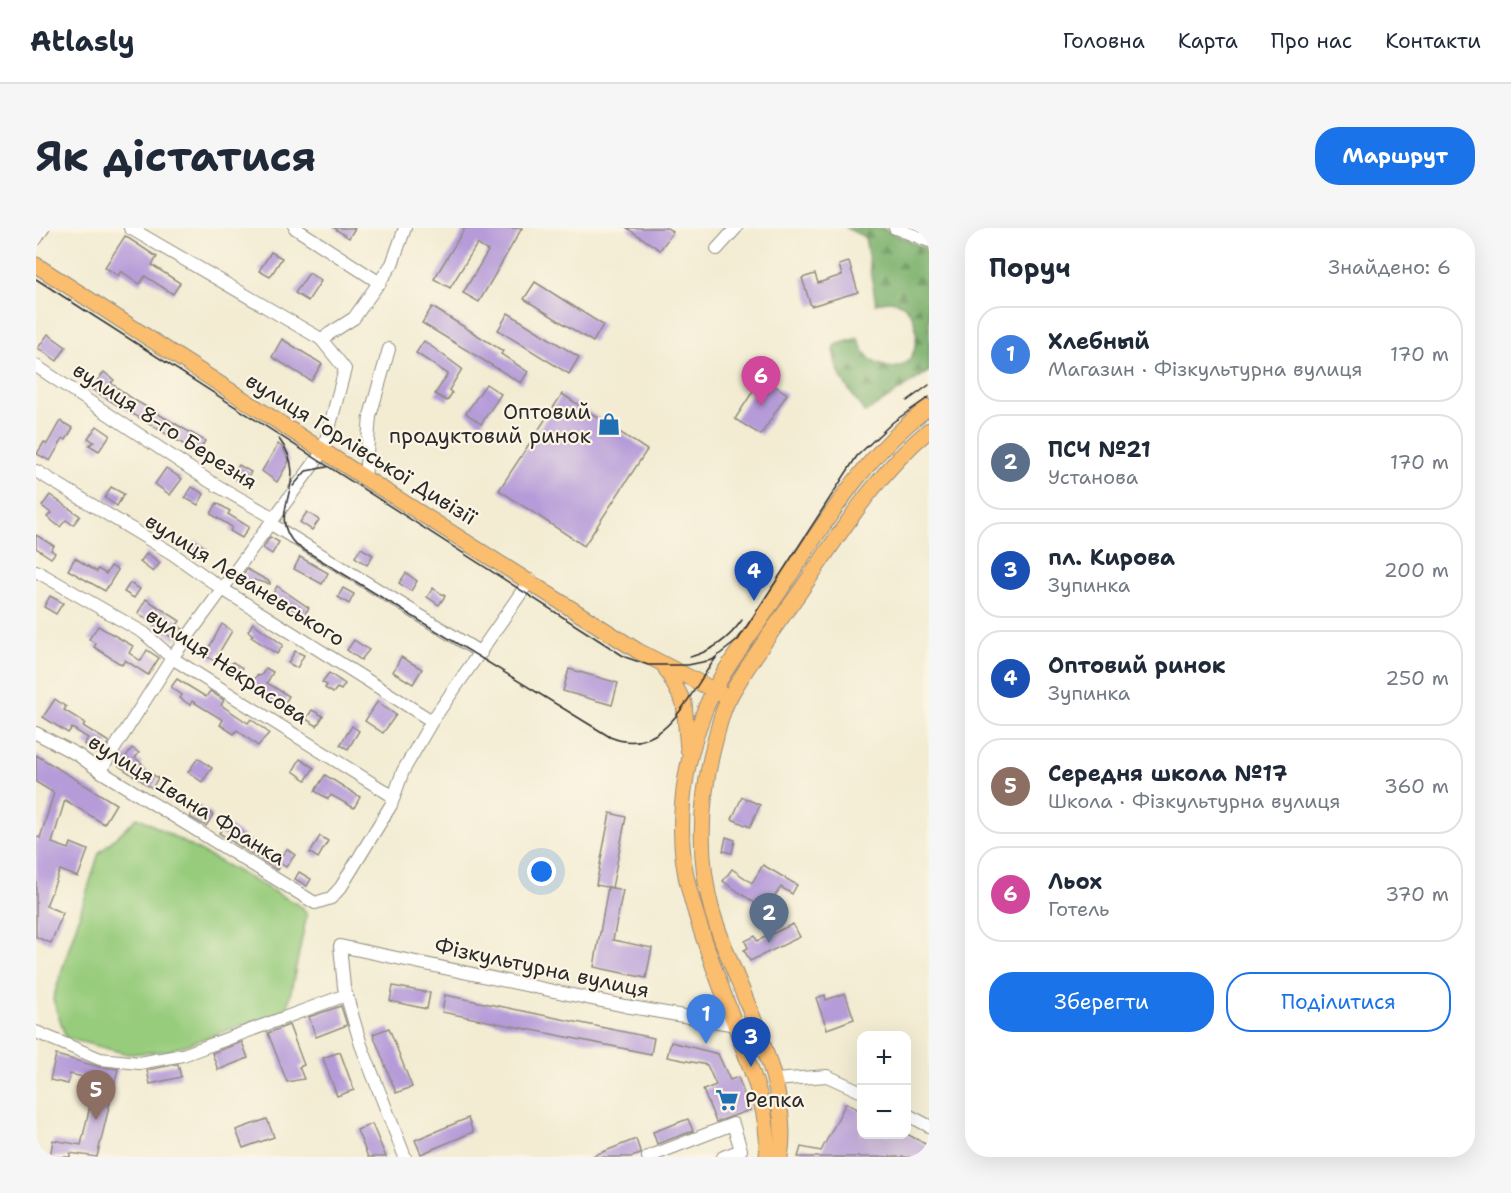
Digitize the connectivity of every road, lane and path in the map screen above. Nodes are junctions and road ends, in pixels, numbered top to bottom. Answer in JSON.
{"nodes":[{"id":1,"x":43,"y":228,"type":"edge"},
{"id":2,"x":130,"y":228,"type":"edge"},
{"id":3,"x":296,"y":228,"type":"edge"},
{"id":4,"x":405,"y":228,"type":"edge"},
{"id":5,"x":736,"y":228,"type":"edge"},
{"id":6,"x":895,"y":228,"type":"edge"},
{"id":7,"x":913,"y":231,"type":"edge"},
{"id":8,"x":36,"y":239,"type":"edge"},
{"id":9,"x":929,"y":241,"type":"edge"},
{"id":10,"x":717,"y":249,"type":"dead end"},
{"id":11,"x":36,"y":265,"type":"edge"},
{"id":12,"x":380,"y":283,"type":"junction"},
{"id":13,"x":321,"y":339,"type":"junction"},
{"id":14,"x":389,"y":349,"type":"dead end"},
{"id":15,"x":36,"y":366,"type":"edge"},
{"id":16,"x":929,"y":407,"type":"edge"},
{"id":17,"x":929,"y":430,"type":"edge"},
{"id":18,"x":323,"y":451,"type":"junction"},
{"id":19,"x":36,"y":471,"type":"edge"},
{"id":20,"x":365,"y":478,"type":"junction"},
{"id":21,"x":272,"y":521,"type":"junction"},
{"id":22,"x":36,"y":570,"type":"edge"},
{"id":23,"x":530,"y":580,"type":"junction"},
{"id":24,"x":224,"y":590,"type":"junction"},
{"id":25,"x":481,"y":653,"type":"junction"},
{"id":26,"x":172,"y":658,"type":"junction"},
{"id":27,"x":664,"y":666,"type":"junction"},
{"id":28,"x":714,"y":691,"type":"junction"},
{"id":29,"x":729,"y":698,"type":"junction"},
{"id":30,"x":432,"y":721,"type":"junction"},
{"id":31,"x":36,"y":733,"type":"edge"},
{"id":32,"x":688,"y":761,"type":"junction"},
{"id":33,"x":100,"y":771,"type":"junction"},
{"id":34,"x":394,"y":796,"type":"junction"},
{"id":35,"x":346,"y":994,"type":"junction"},
{"id":36,"x":736,"y":1025,"type":"junction"},
{"id":37,"x":36,"y":1032,"type":"edge"},
{"id":38,"x":774,"y":1080,"type":"junction"},
{"id":39,"x":857,"y":1090,"type":"edge"},
{"id":40,"x":911,"y":1117,"type":"edge"},
{"id":41,"x":929,"y":1126,"type":"edge"},
{"id":42,"x":405,"y":1157,"type":"edge"},
{"id":43,"x":648,"y":1157,"type":"edge"},
{"id":44,"x":723,"y":1157,"type":"edge"},
{"id":45,"x":767,"y":1157,"type":"edge"},
{"id":46,"x":780,"y":1157,"type":"edge"}],
"edges":[{"from":1,"to":8,"type":"street"},
{"from":2,"to":13,"type":"street"},
{"from":3,"to":12,"type":"street"},
{"from":4,"to":12,"type":"street"},
{"from":5,"to":10,"type":"street"},
{"from":6,"to":7,"type":"street"},
{"from":7,"to":9,"type":"street"},
{"from":11,"to":18,"type":"main road","name":"вулиця Горлівської Дивізії"},
{"from":12,"to":13,"type":"street"},
{"from":13,"to":18,"type":"street"},
{"from":14,"to":20,"type":"street"},
{"from":15,"to":21,"type":"street","name":"вулиця 8-го Березня"},
{"from":16,"to":28,"type":"main road"},
{"from":17,"to":29,"type":"main road"},
{"from":18,"to":20,"type":"main road","name":"вулиця Горлівської Дивізії"},
{"from":18,"to":21,"type":"street"},
{"from":19,"to":24,"type":"street","name":"вулиця Леваневського"},
{"from":20,"to":23,"type":"main road","name":"вулиця Горлівської Дивізії"},
{"from":21,"to":24,"type":"street"},
{"from":21,"to":25,"type":"street","name":"вулиця 8-го Березня"},
{"from":22,"to":26,"type":"street","name":"вулиця Некрасова"},
{"from":23,"to":25,"type":"street"},
{"from":23,"to":27,"type":"main road","name":"вулиця Горлівської Дивізії"},
{"from":24,"to":26,"type":"street"},
{"from":24,"to":30,"type":"street","name":"вулиця Леваневського"},
{"from":25,"to":30,"type":"street"},
{"from":26,"to":33,"type":"street"},
{"from":26,"to":34,"type":"street","name":"вулиця Некрасова"},
{"from":27,"to":28,"type":"main road","name":"вулиця Горлівської Дивізії"},
{"from":27,"to":32,"type":"main road"},
{"from":28,"to":29,"type":"main road","name":"вулиця Горлівської Дивізії"},
{"from":28,"to":32,"type":"main road"},
{"from":29,"to":38,"type":"main road"},
{"from":30,"to":34,"type":"street"},
{"from":31,"to":33,"type":"street","name":"вулиця Івана Франка"},
{"from":32,"to":36,"type":"main road"},
{"from":33,"to":34,"type":"street","name":"вулиця Івана Франка"},
{"from":35,"to":36,"type":"street","name":"Фізкультурна вулиця"},
{"from":35,"to":37,"type":"street"},
{"from":35,"to":42,"type":"street"},
{"from":36,"to":45,"type":"main road"},
{"from":38,"to":39,"type":"street"},
{"from":38,"to":46,"type":"main road"},
{"from":40,"to":41,"type":"street"},
{"from":43,"to":44,"type":"street"}]}
